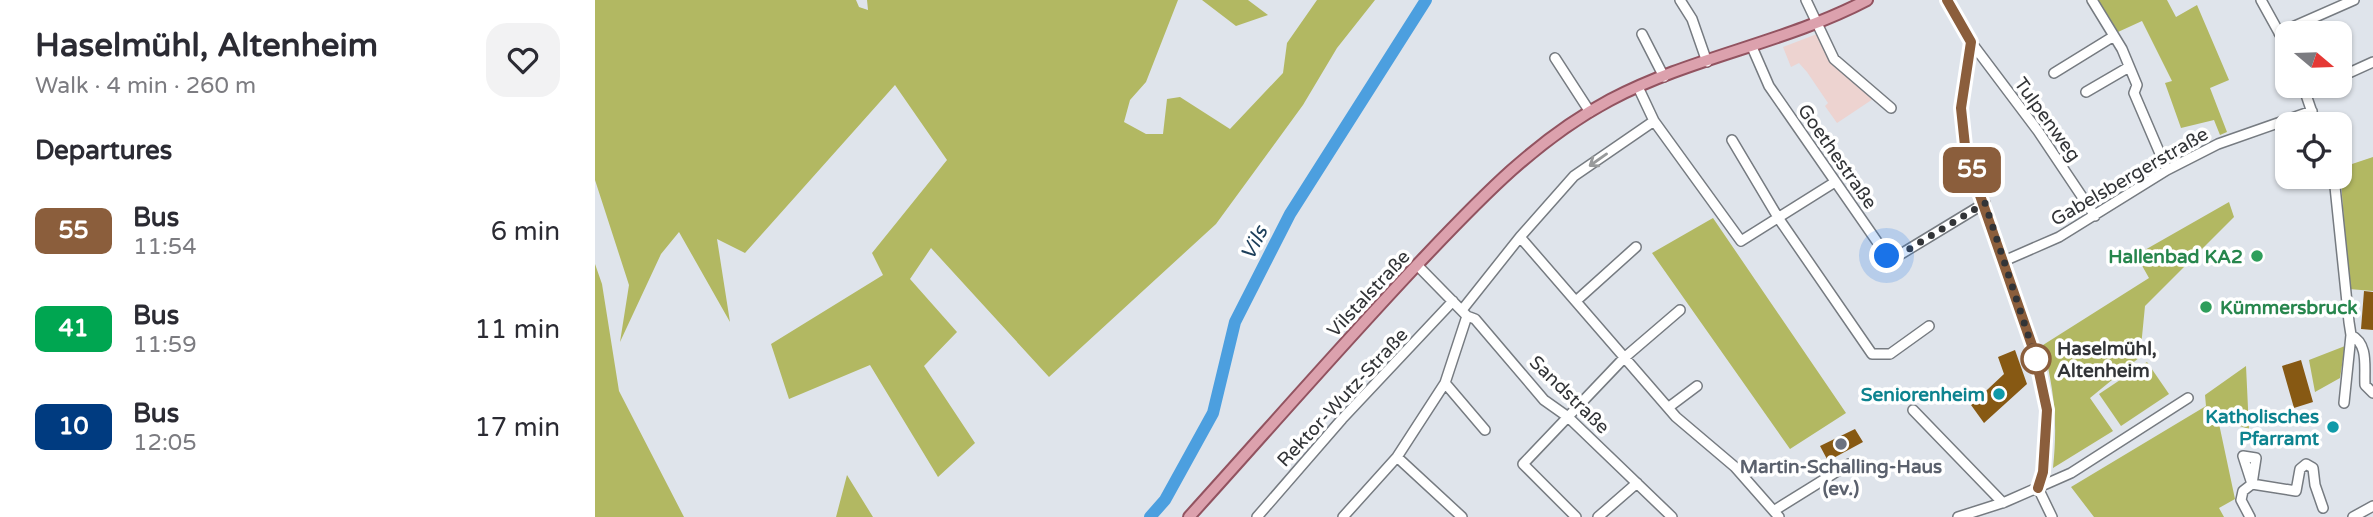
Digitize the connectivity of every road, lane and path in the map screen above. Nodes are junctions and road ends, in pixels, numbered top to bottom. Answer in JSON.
{"nodes":[{"id":1,"x":1680,"y":0,"type":"edge"},
{"id":2,"x":1806,"y":0,"type":"edge"},
{"id":3,"x":1867,"y":0,"type":"edge"},
{"id":4,"x":1947,"y":0,"type":"edge"},
{"id":5,"x":2092,"y":0,"type":"edge"},
{"id":6,"x":2261,"y":0,"type":"edge"},
{"id":7,"x":2354,"y":0,"type":"edge"},
{"id":8,"x":2342,"y":3,"type":"edge"},
{"id":9,"x":2304,"y":21,"type":"edge"},
{"id":10,"x":1819,"y":23,"type":"junction"},
{"id":11,"x":2275,"y":26,"type":"edge"},
{"id":12,"x":1642,"y":34,"type":"dead end"},
{"id":13,"x":2114,"y":36,"type":"junction"},
{"id":14,"x":1971,"y":42,"type":"junction"},
{"id":15,"x":1752,"y":47,"type":"junction"},
{"id":16,"x":1555,"y":58,"type":"dead end"},
{"id":17,"x":1707,"y":62,"type":"junction"},
{"id":18,"x":2373,"y":62,"type":"edge"},
{"id":19,"x":2129,"y":67,"type":"junction"},
{"id":20,"x":2352,"y":72,"type":"edge"},
{"id":21,"x":2054,"y":73,"type":"dead end"},
{"id":22,"x":1664,"y":76,"type":"junction"},
{"id":23,"x":1638,"y":87,"type":"junction"},
{"id":24,"x":2086,"y":92,"type":"dead end"},
{"id":25,"x":2307,"y":98,"type":"edge"},
{"id":26,"x":1891,"y":108,"type":"dead end"},
{"id":27,"x":2312,"y":111,"type":"joint"},
{"id":28,"x":1590,"y":112,"type":"junction"},
{"id":29,"x":1654,"y":121,"type":"junction"},
{"id":30,"x":1732,"y":140,"type":"dead end"},
{"id":31,"x":2167,"y":170,"type":"junction"},
{"id":32,"x":1835,"y":182,"type":"junction"},
{"id":33,"x":2335,"y":189,"type":"edge"},
{"id":34,"x":1985,"y":203,"type":"junction"},
{"id":35,"x":2095,"y":216,"type":"junction"},
{"id":36,"x":1779,"y":219,"type":"junction"},
{"id":37,"x":1520,"y":237,"type":"junction"},
{"id":38,"x":1636,"y":247,"type":"dead end"},
{"id":39,"x":2004,"y":261,"type":"junction"},
{"id":40,"x":1417,"y":265,"type":"junction"},
{"id":41,"x":1453,"y":301,"type":"junction"},
{"id":42,"x":1576,"y":301,"type":"junction"},
{"id":43,"x":1680,"y":310,"type":"dead end"},
{"id":44,"x":1464,"y":313,"type":"junction"},
{"id":45,"x":1929,"y":326,"type":"dead end"},
{"id":46,"x":2351,"y":335,"type":"junction"},
{"id":47,"x":1625,"y":358,"type":"junction"},
{"id":48,"x":1445,"y":383,"type":"junction"},
{"id":49,"x":1696,"y":386,"type":"dead end"},
{"id":50,"x":2373,"y":393,"type":"edge"},
{"id":51,"x":2188,"y":398,"type":"dead end"},
{"id":52,"x":2344,"y":403,"type":"dead end"},
{"id":53,"x":1669,"y":407,"type":"junction"},
{"id":54,"x":1913,"y":410,"type":"dead end"},
{"id":55,"x":1568,"y":418,"type":"junction"},
{"id":56,"x":1485,"y":430,"type":"dead end"},
{"id":57,"x":1397,"y":457,"type":"junction"},
{"id":58,"x":1849,"y":464,"type":"dead end"},
{"id":59,"x":1637,"y":483,"type":"junction"},
{"id":60,"x":2315,"y":485,"type":"junction"},
{"id":61,"x":2038,"y":488,"type":"junction"},
{"id":62,"x":2297,"y":491,"type":"junction"},
{"id":63,"x":2003,"y":503,"type":"junction"},
{"id":64,"x":2373,"y":506,"type":"edge"},
{"id":65,"x":2323,"y":508,"type":"dead end"},
{"id":66,"x":1777,"y":513,"type":"edge"},
{"id":67,"x":1194,"y":515,"type":"edge"},
{"id":68,"x":1257,"y":517,"type":"edge"},
{"id":69,"x":1343,"y":517,"type":"edge"},
{"id":70,"x":1462,"y":517,"type":"edge"},
{"id":71,"x":1576,"y":517,"type":"edge"},
{"id":72,"x":1598,"y":517,"type":"edge"},
{"id":73,"x":1672,"y":517,"type":"edge"},
{"id":74,"x":1958,"y":517,"type":"edge"},
{"id":75,"x":2052,"y":517,"type":"edge"},
{"id":76,"x":2250,"y":517,"type":"edge"},
{"id":77,"x":2353,"y":517,"type":"edge"}],
"edges":[{"from":1,"to":17,"type":"street"},
{"from":2,"to":10,"type":"street"},
{"from":3,"to":10,"type":"main road","name":"Vilstalstraße"},
{"from":4,"to":14,"type":"street","name":"Tulpenweg"},
{"from":5,"to":13,"type":"street"},
{"from":6,"to":11,"type":"street"},
{"from":7,"to":8,"type":"street"},
{"from":8,"to":9,"type":"street"},
{"from":10,"to":15,"type":"main road","name":"Vilstalstraße"},
{"from":10,"to":26,"type":"street"},
{"from":12,"to":22,"type":"street"},
{"from":13,"to":19,"type":"street"},
{"from":13,"to":21,"type":"street"},
{"from":14,"to":34,"type":"street"},
{"from":14,"to":35,"type":"street","name":"Tulpenweg"},
{"from":15,"to":17,"type":"main road","name":"Vilstalstraße"},
{"from":15,"to":32,"type":"street","name":"Goethestraße"},
{"from":16,"to":28,"type":"street"},
{"from":17,"to":22,"type":"main road","name":"Vilstalstraße"},
{"from":18,"to":20,"type":"street"},
{"from":19,"to":24,"type":"street"},
{"from":19,"to":31,"type":"street"},
{"from":22,"to":23,"type":"main road","name":"Vilstalstraße"},
{"from":23,"to":28,"type":"main road","name":"Vilstalstraße"},
{"from":23,"to":29,"type":"street"},
{"from":25,"to":27,"type":"street"},
{"from":27,"to":31,"type":"street","name":"Gabelsbergerstraße"},
{"from":28,"to":40,"type":"main road","name":"Vilstalstraße"},
{"from":29,"to":36,"type":"street"},
{"from":29,"to":37,"type":"street","one_way":true},
{"from":30,"to":36,"type":"street"},
{"from":31,"to":35,"type":"street","name":"Gabelsbergerstraße"},
{"from":32,"to":34,"type":"street","name":"Goethestraße"},
{"from":32,"to":36,"type":"street"},
{"from":33,"to":46,"type":"street"},
{"from":34,"to":39,"type":"street"},
{"from":35,"to":39,"type":"street","name":"Gabelsbergerstraße"},
{"from":36,"to":45,"type":"street"},
{"from":37,"to":42,"type":"street"},
{"from":37,"to":44,"type":"street"},
{"from":38,"to":42,"type":"street"},
{"from":39,"to":61,"type":"street"},
{"from":40,"to":41,"type":"street","name":"Sandstraße"},
{"from":40,"to":67,"type":"main road","name":"Vilstalstraße"},
{"from":41,"to":44,"type":"street","name":"Sandstraße"},
{"from":41,"to":68,"type":"street","name":"Rektor-Wutz-Straße"},
{"from":42,"to":47,"type":"street"},
{"from":43,"to":47,"type":"street"},
{"from":44,"to":48,"type":"street"},
{"from":44,"to":55,"type":"street","name":"Sandstraße"},
{"from":46,"to":50,"type":"street"},
{"from":46,"to":52,"type":"street"},
{"from":47,"to":53,"type":"street"},
{"from":47,"to":55,"type":"street"},
{"from":48,"to":56,"type":"street"},
{"from":48,"to":57,"type":"street"},
{"from":49,"to":53,"type":"street"},
{"from":51,"to":61,"type":"street"},
{"from":53,"to":66,"type":"street"},
{"from":54,"to":63,"type":"street"},
{"from":55,"to":59,"type":"street","name":"Sandstraße"},
{"from":55,"to":71,"type":"street"},
{"from":57,"to":69,"type":"street"},
{"from":57,"to":70,"type":"street"},
{"from":58,"to":66,"type":"street"},
{"from":59,"to":72,"type":"street"},
{"from":59,"to":73,"type":"street","name":"Sandstraße"},
{"from":60,"to":62,"type":"street"},
{"from":60,"to":62,"type":"street"},
{"from":60,"to":65,"type":"street"},
{"from":61,"to":63,"type":"street"},
{"from":61,"to":75,"type":"street"},
{"from":62,"to":76,"type":"street"},
{"from":63,"to":74,"type":"street"},
{"from":64,"to":77,"type":"street"}]}
